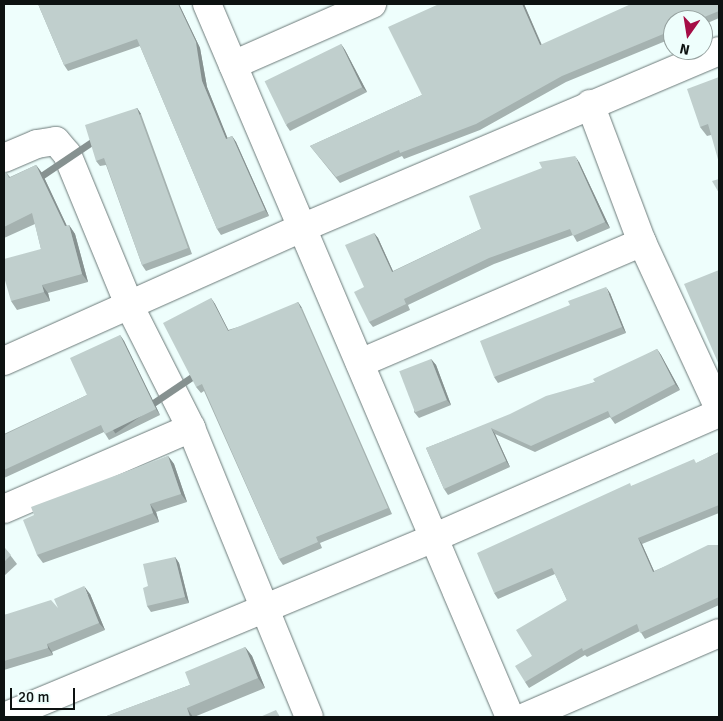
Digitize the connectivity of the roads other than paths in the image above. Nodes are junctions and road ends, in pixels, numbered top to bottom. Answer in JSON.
{"nodes":[{"id":1,"x":207,"y":4,"type":"edge"},
{"id":2,"x":372,"y":4,"type":"edge"},
{"id":3,"x":719,"y":50,"type":"edge"},
{"id":4,"x":233,"y":65,"type":"junction"},
{"id":5,"x":590,"y":104,"type":"junction"},
{"id":6,"x":4,"y":158,"type":"edge"},
{"id":7,"x":302,"y":228,"type":"junction"},
{"id":8,"x":642,"y":242,"type":"junction"},
{"id":9,"x":130,"y":307,"type":"junction"},
{"id":10,"x":4,"y":361,"type":"edge"},
{"id":11,"x":360,"y":363,"type":"junction"},
{"id":12,"x":719,"y":409,"type":"edge"},
{"id":13,"x":719,"y":413,"type":"edge"},
{"id":14,"x":191,"y":428,"type":"junction"},
{"id":15,"x":4,"y":509,"type":"edge"},
{"id":16,"x":433,"y":538,"type":"junction"},
{"id":17,"x":265,"y":608,"type":"junction"},
{"id":18,"x":719,"y":633,"type":"edge"},
{"id":19,"x":4,"y":717,"type":"edge"},
{"id":20,"x":309,"y":717,"type":"edge"},
{"id":21,"x":510,"y":717,"type":"edge"},
{"id":22,"x":525,"y":717,"type":"edge"}],
"edges":[{"from":1,"to":4,"type":"street"},
{"from":2,"to":4,"type":"street"},
{"from":3,"to":5,"type":"street"},
{"from":4,"to":7,"type":"street"},
{"from":5,"to":7,"type":"street"},
{"from":5,"to":8,"type":"street"},
{"from":6,"to":9,"type":"street"},
{"from":7,"to":9,"type":"street"},
{"from":7,"to":11,"type":"street"},
{"from":8,"to":11,"type":"street"},
{"from":8,"to":12,"type":"street"},
{"from":9,"to":10,"type":"street"},
{"from":9,"to":14,"type":"street"},
{"from":11,"to":16,"type":"street"},
{"from":13,"to":16,"type":"street"},
{"from":14,"to":15,"type":"street"},
{"from":14,"to":17,"type":"street"},
{"from":16,"to":17,"type":"street"},
{"from":16,"to":21,"type":"street"},
{"from":17,"to":19,"type":"street"},
{"from":17,"to":20,"type":"street"},
{"from":18,"to":22,"type":"street"}]}
